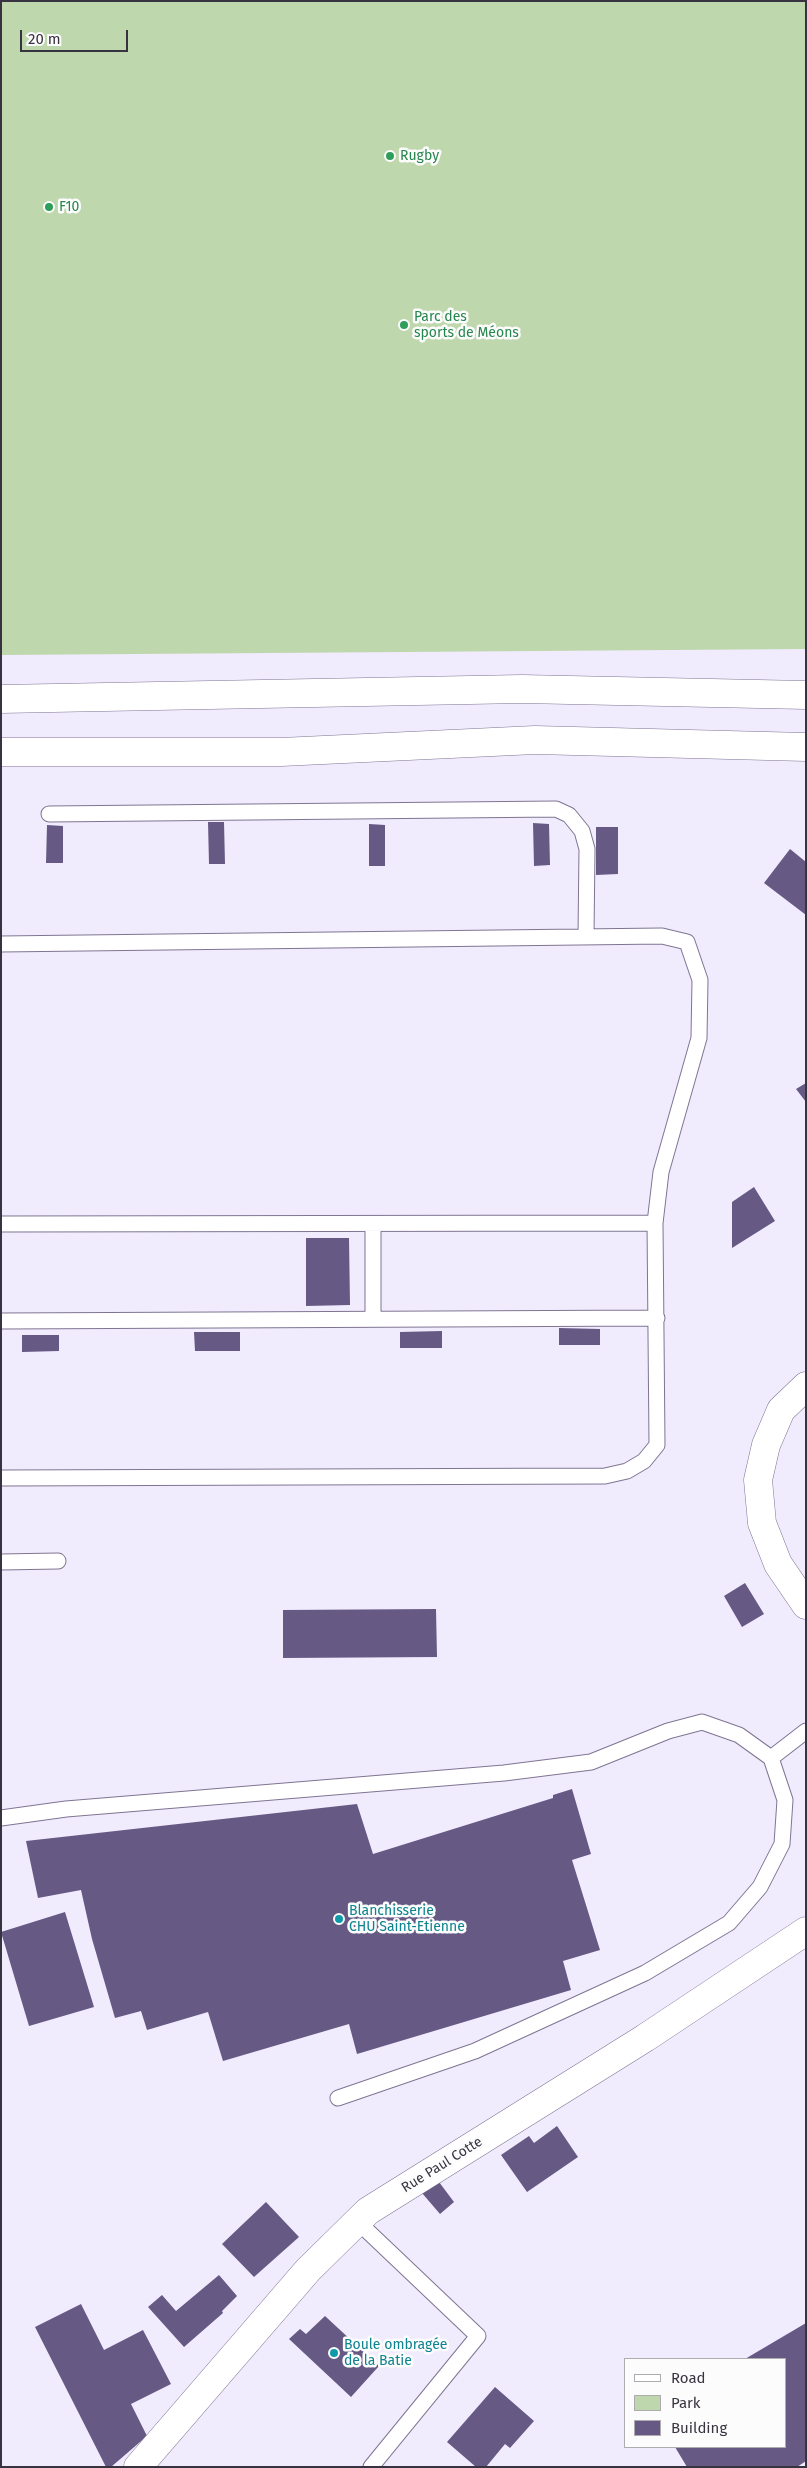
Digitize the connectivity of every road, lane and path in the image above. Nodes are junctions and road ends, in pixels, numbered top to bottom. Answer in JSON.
{"nodes":[{"id":1,"x":806,"y":695,"type":"edge"},
{"id":2,"x":1,"y":699,"type":"edge"},
{"id":3,"x":806,"y":747,"type":"edge"},
{"id":4,"x":1,"y":752,"type":"edge"},
{"id":5,"x":49,"y":814,"type":"dead end"},
{"id":6,"x":586,"y":936,"type":"junction"},
{"id":7,"x":1,"y":944,"type":"edge"},
{"id":8,"x":655,"y":1223,"type":"junction"},
{"id":9,"x":1,"y":1224,"type":"edge"},
{"id":10,"x":373,"y":1224,"type":"junction"},
{"id":11,"x":657,"y":1318,"type":"junction"},
{"id":12,"x":373,"y":1319,"type":"junction"},
{"id":13,"x":1,"y":1321,"type":"edge"},
{"id":14,"x":806,"y":1386,"type":"edge"},
{"id":15,"x":1,"y":1478,"type":"edge"},
{"id":16,"x":58,"y":1561,"type":"dead end"},
{"id":17,"x":1,"y":1562,"type":"edge"},
{"id":18,"x":806,"y":1605,"type":"edge"},
{"id":19,"x":806,"y":1731,"type":"edge"},
{"id":20,"x":771,"y":1758,"type":"junction"},
{"id":21,"x":1,"y":1818,"type":"edge"},
{"id":22,"x":806,"y":1931,"type":"edge"},
{"id":23,"x":338,"y":2098,"type":"dead end"},
{"id":24,"x":357,"y":2221,"type":"junction"},
{"id":25,"x":138,"y":2467,"type":"edge"},
{"id":26,"x":371,"y":2467,"type":"edge"}],
"edges":[{"from":1,"to":2,"type":"main road"},
{"from":3,"to":4,"type":"main road"},
{"from":5,"to":6,"type":"lane"},
{"from":6,"to":7,"type":"lane"},
{"from":6,"to":8,"type":"lane"},
{"from":8,"to":10,"type":"lane"},
{"from":8,"to":11,"type":"lane"},
{"from":9,"to":10,"type":"lane"},
{"from":10,"to":12,"type":"lane"},
{"from":11,"to":12,"type":"lane"},
{"from":11,"to":15,"type":"lane"},
{"from":12,"to":13,"type":"lane"},
{"from":14,"to":18,"type":"main road"},
{"from":16,"to":17,"type":"lane"},
{"from":19,"to":20,"type":"lane"},
{"from":20,"to":21,"type":"lane"},
{"from":20,"to":23,"type":"lane"},
{"from":22,"to":24,"type":"main road","name":"Rue Paul Cotte"},
{"from":24,"to":25,"type":"main road","name":"Rue Paul Cotte"},
{"from":24,"to":26,"type":"lane"}]}
